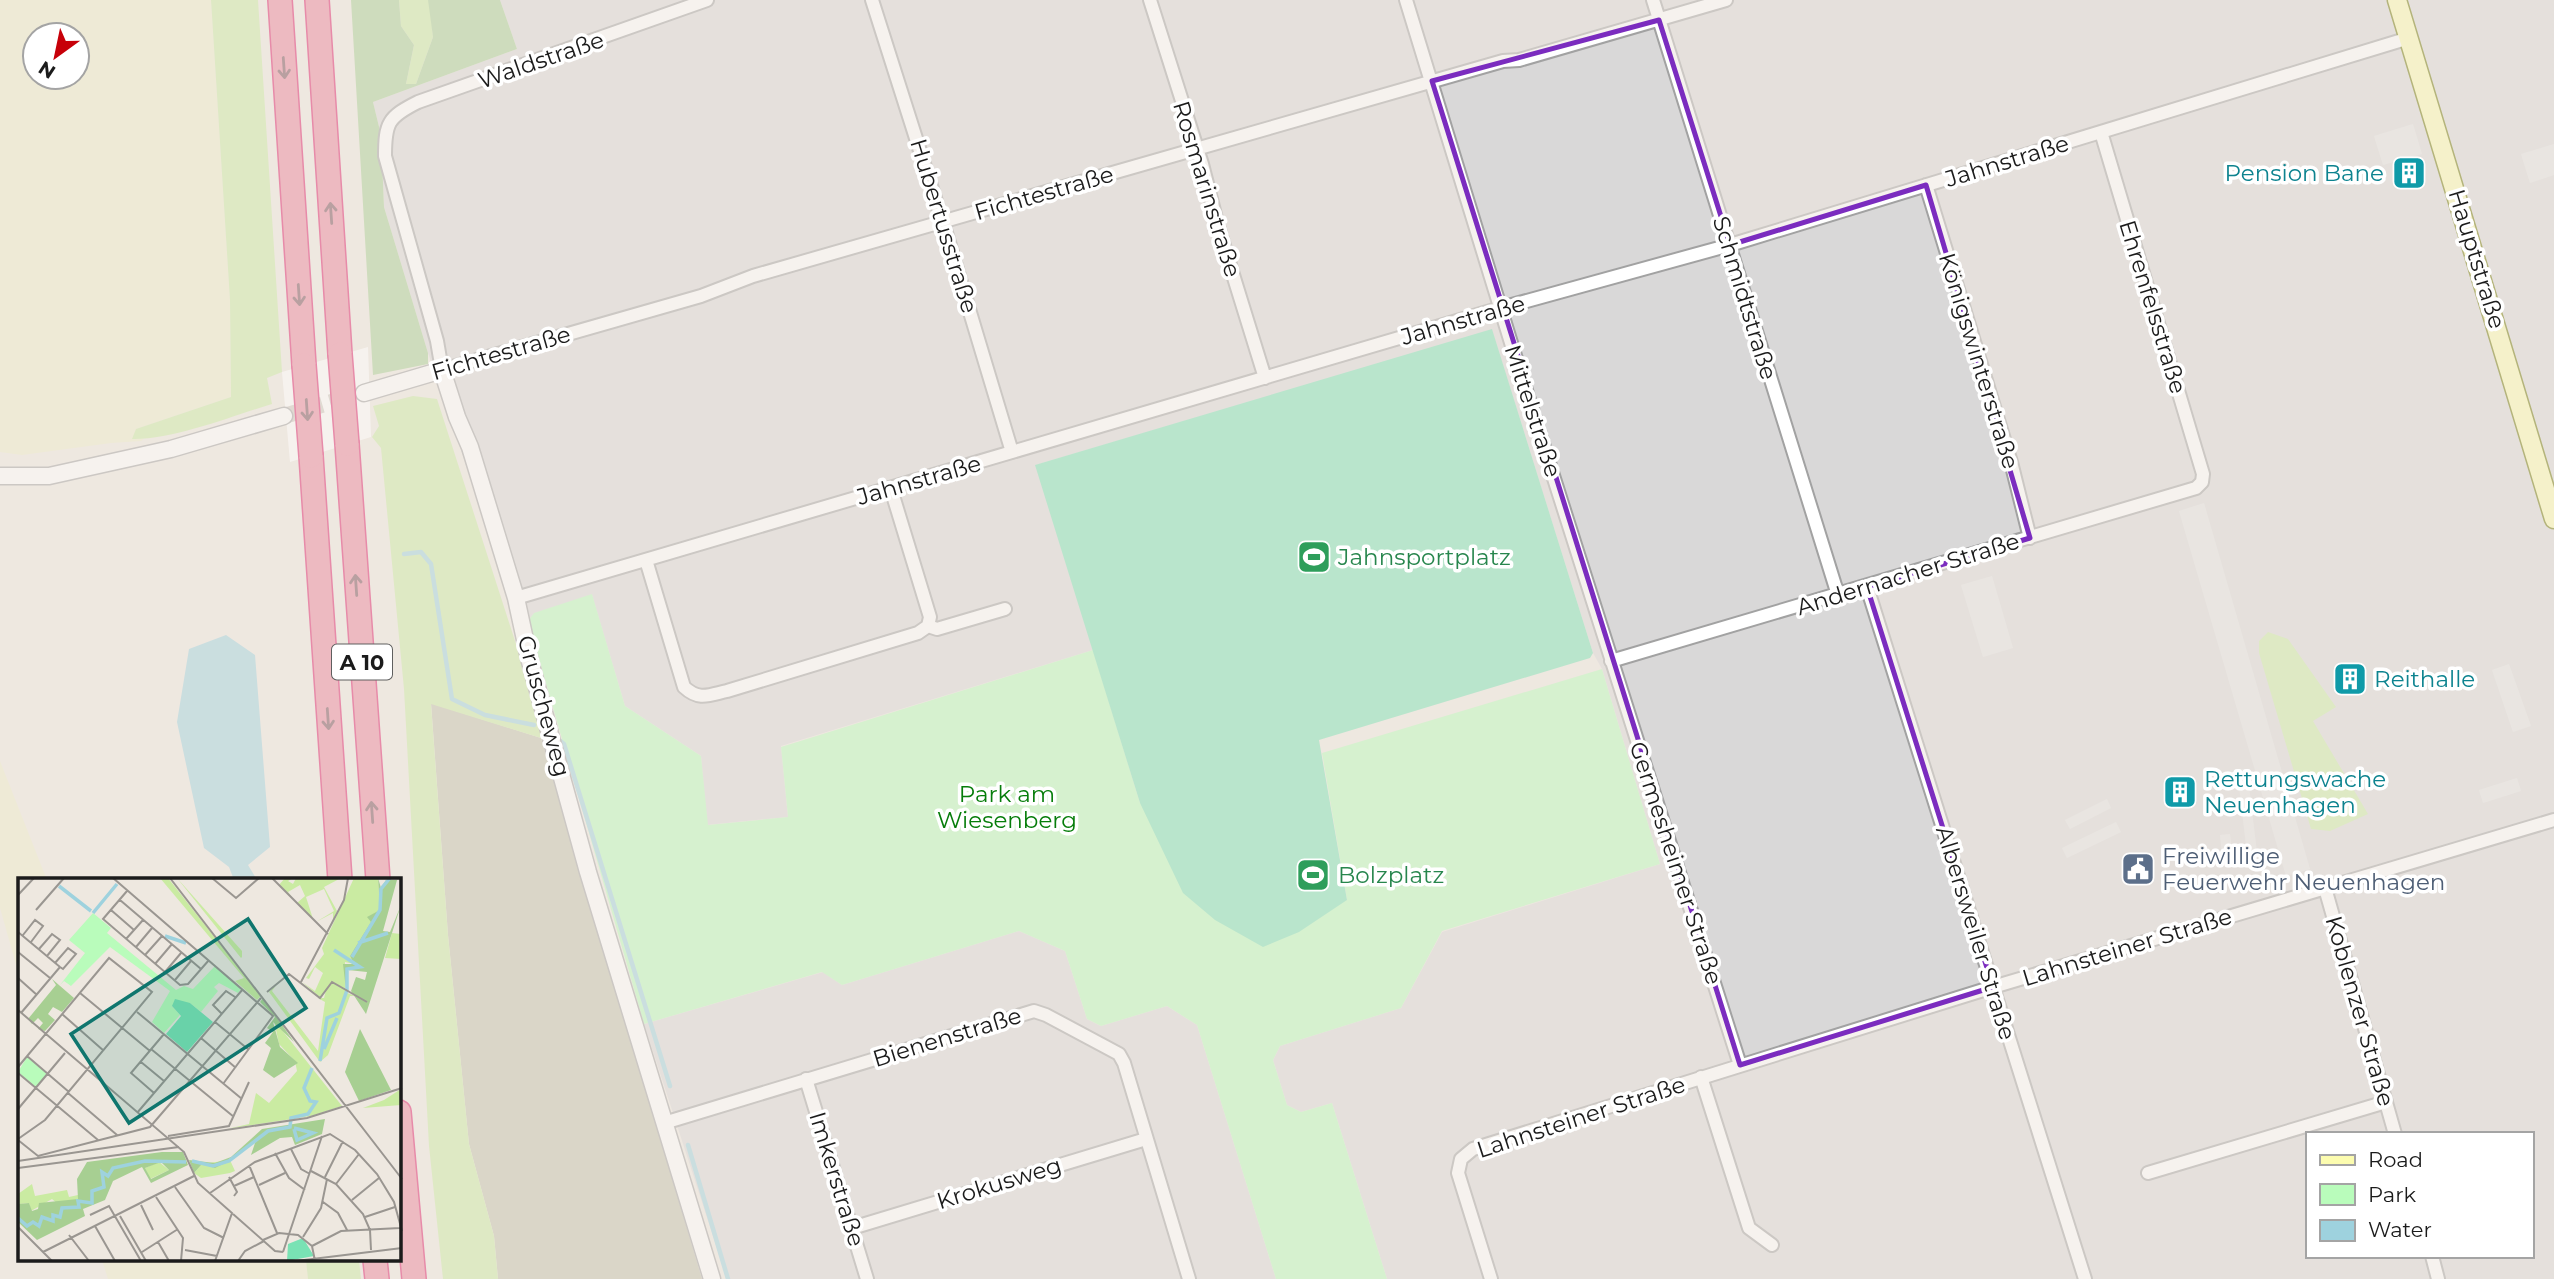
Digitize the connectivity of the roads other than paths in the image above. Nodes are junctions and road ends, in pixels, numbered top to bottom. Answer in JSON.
{"nodes":[{"id":1,"x":280,"y":0,"type":"edge"},
{"id":2,"x":317,"y":0,"type":"edge"},
{"id":3,"x":707,"y":0,"type":"edge"},
{"id":4,"x":872,"y":0,"type":"edge"},
{"id":5,"x":1150,"y":0,"type":"edge"},
{"id":6,"x":1406,"y":0,"type":"edge"},
{"id":7,"x":1653,"y":0,"type":"edge"},
{"id":8,"x":1726,"y":0,"type":"edge"},
{"id":9,"x":2397,"y":0,"type":"edge"},
{"id":10,"x":1659,"y":20,"type":"junction"},
{"id":11,"x":2409,"y":38,"type":"junction"},
{"id":12,"x":1432,"y":81,"type":"junction"},
{"id":13,"x":2101,"y":132,"type":"junction"},
{"id":14,"x":385,"y":133,"type":"joint"},
{"id":15,"x":1197,"y":150,"type":"junction"},
{"id":16,"x":1926,"y":185,"type":"junction"},
{"id":17,"x":943,"y":221,"type":"junction"},
{"id":18,"x":1730,"y":245,"type":"junction"},
{"id":19,"x":1501,"y":308,"type":"junction"},
{"id":20,"x":442,"y":370,"type":"junction"},
{"id":21,"x":1265,"y":379,"type":"junction"},
{"id":22,"x":364,"y":393,"type":"tunnel mouth"},
{"id":23,"x":284,"y":416,"type":"tunnel mouth"},
{"id":24,"x":1012,"y":452,"type":"junction"},
{"id":25,"x":0,"y":476,"type":"edge"},
{"id":26,"x":2202,"y":482,"type":"joint"},
{"id":27,"x":891,"y":489,"type":"junction"},
{"id":28,"x":2554,"y":519,"type":"edge"},
{"id":29,"x":2030,"y":538,"type":"junction"},
{"id":30,"x":646,"y":560,"type":"junction"},
{"id":31,"x":1867,"y":587,"type":"junction"},
{"id":32,"x":1838,"y":595,"type":"junction"},
{"id":33,"x":516,"y":598,"type":"junction"},
{"id":34,"x":1005,"y":609,"type":"dead end"},
{"id":35,"x":928,"y":626,"type":"junction"},
{"id":36,"x":1611,"y":662,"type":"junction"},
{"id":37,"x":2554,"y":820,"type":"edge"},
{"id":38,"x":340,"y":878,"type":"edge"},
{"id":39,"x":378,"y":878,"type":"edge"},
{"id":40,"x":2325,"y":888,"type":"junction"},
{"id":41,"x":1993,"y":987,"type":"junction"},
{"id":42,"x":1740,"y":1065,"type":"junction"},
{"id":43,"x":1701,"y":1077,"type":"junction"},
{"id":44,"x":806,"y":1079,"type":"junction"},
{"id":45,"x":2386,"y":1102,"type":"junction"},
{"id":46,"x":664,"y":1123,"type":"junction"},
{"id":47,"x":2394,"y":1132,"type":"edge"},
{"id":48,"x":401,"y":1134,"type":"edge"},
{"id":49,"x":1146,"y":1139,"type":"junction"},
{"id":50,"x":2148,"y":1173,"type":"dead end"},
{"id":51,"x":852,"y":1228,"type":"junction"},
{"id":52,"x":1772,"y":1245,"type":"dead end"},
{"id":53,"x":2433,"y":1258,"type":"edge"},
{"id":54,"x":414,"y":1279,"type":"edge"},
{"id":55,"x":712,"y":1279,"type":"edge"},
{"id":56,"x":867,"y":1279,"type":"edge"},
{"id":57,"x":1189,"y":1279,"type":"edge"},
{"id":58,"x":1491,"y":1279,"type":"edge"},
{"id":59,"x":2085,"y":1279,"type":"edge"},
{"id":60,"x":2438,"y":1279,"type":"edge"}],
"edges":[{"from":1,"to":38,"type":"highway","number":"A 10","one_way":true,"bridge":true},
{"from":39,"to":2,"type":"highway","number":"A 10","one_way":true,"bridge":true},
{"from":3,"to":14,"type":"street","name":"Waldstraße"},
{"from":4,"to":17,"type":"street","name":"Hubertusstraße"},
{"from":5,"to":15,"type":"street","name":"Rosmarinstraße"},
{"from":6,"to":12,"type":"street","name":"Mittelstraße"},
{"from":7,"to":10,"type":"street","name":"Schmidtstraße"},
{"from":8,"to":10,"type":"street","name":"Fichtestraße"},
{"from":9,"to":11,"type":"main road","name":"Hauptstraße"},
{"from":10,"to":12,"type":"street","name":"Fichtestraße"},
{"from":10,"to":18,"type":"street","name":"Schmidtstraße"},
{"from":11,"to":13,"type":"street","name":"Jahnstraße"},
{"from":11,"to":28,"type":"main road","name":"Hauptstraße"},
{"from":12,"to":15,"type":"street","name":"Fichtestraße"},
{"from":12,"to":19,"type":"street","name":"Mittelstraße"},
{"from":13,"to":16,"type":"street","name":"Jahnstraße"},
{"from":13,"to":26,"type":"street","name":"Ehrenfelsstraße"},
{"from":14,"to":20,"type":"street","name":"Gruscheweg"},
{"from":15,"to":17,"type":"street","name":"Fichtestraße"},
{"from":15,"to":21,"type":"street","name":"Rosmarinstraße"},
{"from":16,"to":18,"type":"street","name":"Jahnstraße"},
{"from":16,"to":29,"type":"street","name":"Königswinterstraße"},
{"from":17,"to":20,"type":"street","name":"Fichtestraße"},
{"from":17,"to":24,"type":"street","name":"Hubertusstraße"},
{"from":18,"to":19,"type":"street","name":"Jahnstraße"},
{"from":18,"to":32,"type":"street","name":"Schmidtstraße"},
{"from":19,"to":21,"type":"street","name":"Jahnstraße"},
{"from":19,"to":36,"type":"street","name":"Mittelstraße"},
{"from":20,"to":22,"type":"street","name":"Fichtestraße"},
{"from":20,"to":33,"type":"street","name":"Gruscheweg"},
{"from":21,"to":24,"type":"street","name":"Jahnstraße"},
{"from":23,"to":25,"type":"street"},
{"from":24,"to":27,"type":"street","name":"Jahnstraße"},
{"from":26,"to":29,"type":"street","name":"Andernacher Straße"},
{"from":27,"to":30,"type":"street","name":"Jahnstraße"},
{"from":27,"to":35,"type":"street"},
{"from":29,"to":31,"type":"street","name":"Andernacher Straße"},
{"from":30,"to":33,"type":"street","name":"Jahnstraße"},
{"from":30,"to":35,"type":"street"},
{"from":31,"to":32,"type":"street","name":"Andernacher Straße"},
{"from":31,"to":41,"type":"street","name":"Albersweiler Straße"},
{"from":32,"to":36,"type":"street","name":"Andernacher Straße"},
{"from":33,"to":46,"type":"street","name":"Gruscheweg"},
{"from":34,"to":35,"type":"street"},
{"from":36,"to":42,"type":"street","name":"Germesheimer Straße"},
{"from":37,"to":40,"type":"street","name":"Lahnsteiner Straße"},
{"from":40,"to":41,"type":"street","name":"Lahnsteiner Straße"},
{"from":40,"to":45,"type":"street","name":"Koblenzer Straße"},
{"from":41,"to":42,"type":"street","name":"Lahnsteiner Straße"},
{"from":41,"to":59,"type":"street","name":"Albersweiler Straße"},
{"from":42,"to":43,"type":"street","name":"Lahnsteiner Straße"},
{"from":43,"to":52,"type":"street","name":"Lahnsteiner Straße"},
{"from":43,"to":58,"type":"street","name":"Lahnsteiner Straße"},
{"from":44,"to":46,"type":"street","name":"Bienenstraße"},
{"from":44,"to":49,"type":"street","name":"Bienenstraße"},
{"from":44,"to":51,"type":"street","name":"Imkerstraße"},
{"from":45,"to":47,"type":"street","name":"Koblenzer Straße"},
{"from":45,"to":50,"type":"street"},
{"from":46,"to":55,"type":"street","name":"Gruscheweg"},
{"from":48,"to":54,"type":"highway"},
{"from":49,"to":51,"type":"street","name":"Krokusweg"},
{"from":49,"to":57,"type":"street","name":"Bienenstraße"},
{"from":51,"to":56,"type":"street","name":"Imkerstraße"},
{"from":53,"to":60,"type":"street"}]}
